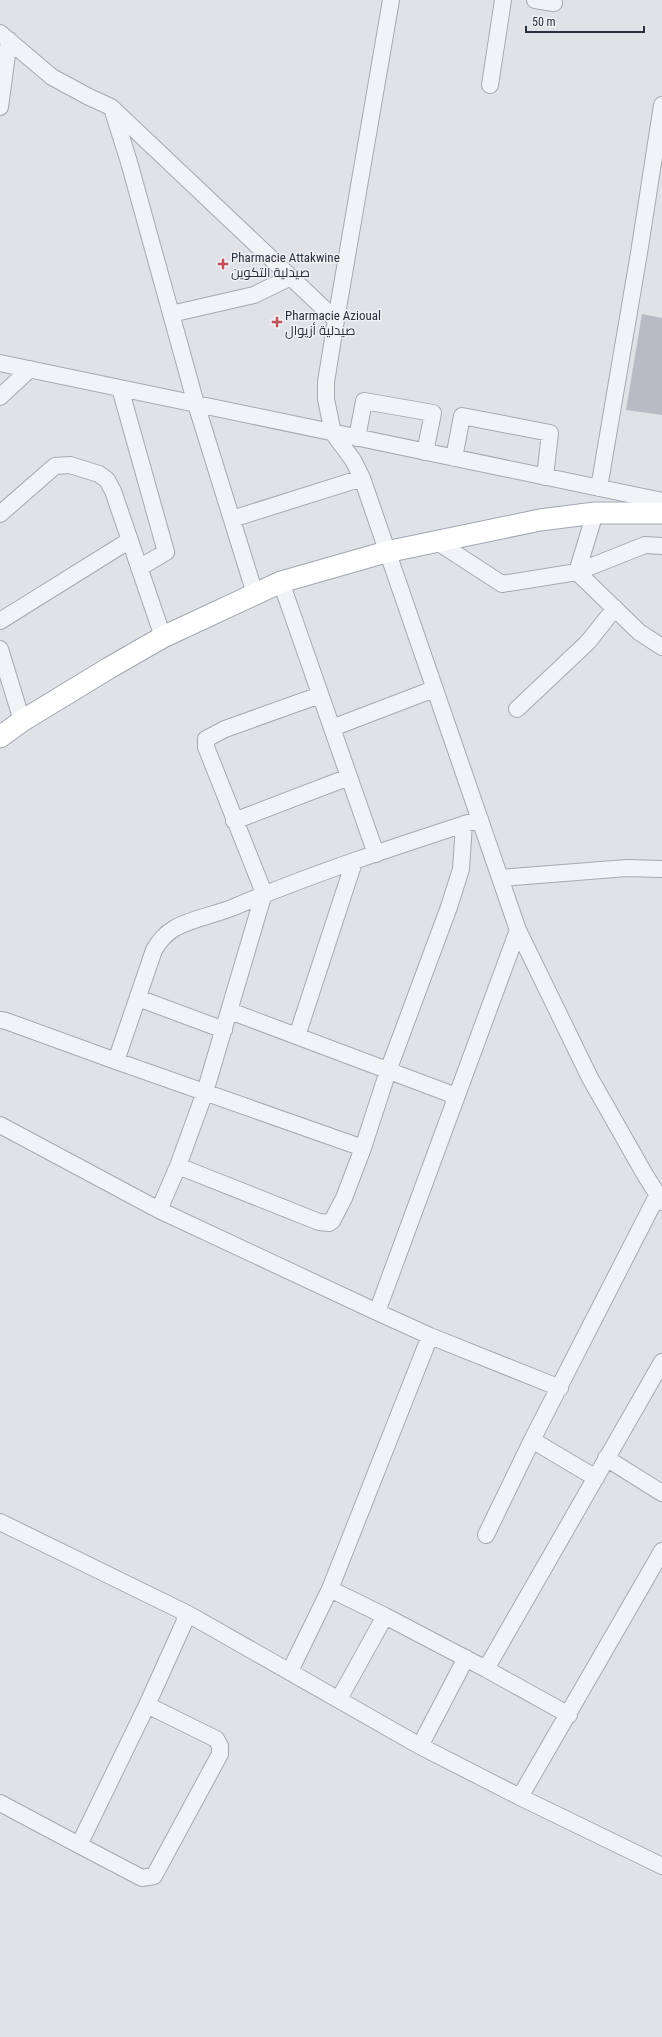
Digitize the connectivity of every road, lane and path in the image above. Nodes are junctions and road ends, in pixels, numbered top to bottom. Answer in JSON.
{"nodes":[{"id":1,"x":391,"y":0,"type":"edge"},
{"id":2,"x":503,"y":0,"type":"edge"},
{"id":3,"x":535,"y":0,"type":"edge"},
{"id":4,"x":554,"y":2,"type":"dead end"},
{"id":5,"x":4,"y":36,"type":"edge"},
{"id":6,"x":490,"y":85,"type":"dead end"},
{"id":7,"x":662,"y":105,"type":"edge"},
{"id":8,"x":0,"y":107,"type":"edge"},
{"id":9,"x":111,"y":107,"type":"junction"},
{"id":10,"x":660,"y":140,"type":"edge"},
{"id":11,"x":291,"y":277,"type":"junction"},
{"id":12,"x":171,"y":314,"type":"junction"},
{"id":13,"x":336,"y":320,"type":"junction"},
{"id":14,"x":0,"y":363,"type":"edge"},
{"id":15,"x":30,"y":369,"type":"junction"},
{"id":16,"x":120,"y":388,"type":"junction"},
{"id":17,"x":0,"y":397,"type":"edge"},
{"id":18,"x":196,"y":404,"type":"junction"},
{"id":19,"x":333,"y":433,"type":"junction"},
{"id":20,"x":357,"y":438,"type":"junction"},
{"id":21,"x":426,"y":452,"type":"junction"},
{"id":22,"x":454,"y":458,"type":"junction"},
{"id":23,"x":545,"y":477,"type":"junction"},
{"id":24,"x":362,"y":478,"type":"junction"},
{"id":25,"x":599,"y":488,"type":"junction"},
{"id":26,"x":662,"y":501,"type":"edge"},
{"id":27,"x":595,"y":513,"type":"junction"},
{"id":28,"x":662,"y":513,"type":"edge"},
{"id":29,"x":0,"y":514,"type":"edge"},
{"id":30,"x":232,"y":519,"type":"junction"},
{"id":31,"x":130,"y":540,"type":"junction"},
{"id":32,"x":436,"y":541,"type":"junction"},
{"id":33,"x":662,"y":546,"type":"edge"},
{"id":34,"x":386,"y":552,"type":"junction"},
{"id":35,"x":139,"y":568,"type":"junction"},
{"id":36,"x":577,"y":572,"type":"junction"},
{"id":37,"x":281,"y":582,"type":"junction"},
{"id":38,"x":255,"y":594,"type":"junction"},
{"id":39,"x":615,"y":608,"type":"junction"},
{"id":40,"x":0,"y":621,"type":"edge"},
{"id":41,"x":163,"y":637,"type":"junction"},
{"id":42,"x":662,"y":647,"type":"edge"},
{"id":43,"x":0,"y":649,"type":"edge"},
{"id":44,"x":434,"y":689,"type":"junction"},
{"id":45,"x":320,"y":695,"type":"junction"},
{"id":46,"x":516,"y":709,"type":"dead end"},
{"id":47,"x":22,"y":721,"type":"junction"},
{"id":48,"x":332,"y":728,"type":"junction"},
{"id":49,"x":1,"y":732,"type":"edge"},
{"id":50,"x":349,"y":777,"type":"junction"},
{"id":51,"x":480,"y":820,"type":"junction"},
{"id":52,"x":234,"y":821,"type":"junction"},
{"id":53,"x":464,"y":824,"type":"junction"},
{"id":54,"x":376,"y":854,"type":"junction"},
{"id":55,"x":354,"y":862,"type":"junction"},
{"id":56,"x":662,"y":869,"type":"edge"},
{"id":57,"x":500,"y":878,"type":"junction"},
{"id":58,"x":264,"y":894,"type":"junction"},
{"id":59,"x":518,"y":930,"type":"junction"},
{"id":60,"x":138,"y":998,"type":"junction"},
{"id":61,"x":230,"y":1011,"type":"junction"},
{"id":62,"x":0,"y":1020,"type":"edge"},
{"id":63,"x":224,"y":1030,"type":"junction"},
{"id":64,"x":297,"y":1036,"type":"junction"},
{"id":65,"x":116,"y":1061,"type":"junction"},
{"id":66,"x":388,"y":1071,"type":"junction"},
{"id":67,"x":205,"y":1092,"type":"junction"},
{"id":68,"x":456,"y":1096,"type":"junction"},
{"id":69,"x":0,"y":1125,"type":"edge"},
{"id":70,"x":363,"y":1148,"type":"junction"},
{"id":71,"x":178,"y":1166,"type":"junction"},
{"id":72,"x":660,"y":1199,"type":"edge"},
{"id":73,"x":159,"y":1210,"type":"junction"},
{"id":74,"x":377,"y":1312,"type":"junction"},
{"id":75,"x":430,"y":1336,"type":"junction"},
{"id":76,"x":662,"y":1362,"type":"edge"},
{"id":77,"x":560,"y":1388,"type":"junction"},
{"id":78,"x":532,"y":1440,"type":"junction"},
{"id":79,"x":606,"y":1458,"type":"junction"},
{"id":80,"x":596,"y":1478,"type":"junction"},
{"id":81,"x":662,"y":1493,"type":"edge"},
{"id":82,"x":0,"y":1523,"type":"edge"},
{"id":83,"x":486,"y":1535,"type":"dead end"},
{"id":84,"x":662,"y":1551,"type":"edge"},
{"id":85,"x":330,"y":1588,"type":"junction"},
{"id":86,"x":188,"y":1614,"type":"junction"},
{"id":87,"x":385,"y":1616,"type":"junction"},
{"id":88,"x":466,"y":1658,"type":"junction"},
{"id":89,"x":486,"y":1669,"type":"junction"},
{"id":90,"x":290,"y":1671,"type":"junction"},
{"id":91,"x":339,"y":1699,"type":"junction"},
{"id":92,"x":147,"y":1705,"type":"junction"},
{"id":93,"x":569,"y":1715,"type":"junction"},
{"id":94,"x":420,"y":1746,"type":"junction"},
{"id":95,"x":520,"y":1798,"type":"junction"},
{"id":96,"x":0,"y":1803,"type":"edge"},
{"id":97,"x":79,"y":1845,"type":"junction"},
{"id":98,"x":662,"y":1866,"type":"edge"}],
"edges":[{"from":1,"to":13,"type":"street"},
{"from":2,"to":6,"type":"street"},
{"from":3,"to":4,"type":"street"},
{"from":5,"to":8,"type":"street"},
{"from":5,"to":9,"type":"street"},
{"from":7,"to":10,"type":"street"},
{"from":9,"to":11,"type":"street"},
{"from":9,"to":12,"type":"street"},
{"from":10,"to":25,"type":"street"},
{"from":11,"to":12,"type":"street"},
{"from":11,"to":13,"type":"street"},
{"from":12,"to":18,"type":"street"},
{"from":13,"to":19,"type":"street"},
{"from":14,"to":15,"type":"street"},
{"from":15,"to":16,"type":"street"},
{"from":15,"to":17,"type":"street"},
{"from":16,"to":18,"type":"street"},
{"from":16,"to":35,"type":"street"},
{"from":18,"to":19,"type":"street"},
{"from":18,"to":30,"type":"street"},
{"from":19,"to":20,"type":"street"},
{"from":19,"to":24,"type":"street"},
{"from":20,"to":21,"type":"street"},
{"from":20,"to":21,"type":"street"},
{"from":21,"to":22,"type":"street"},
{"from":22,"to":23,"type":"street"},
{"from":22,"to":23,"type":"street"},
{"from":23,"to":25,"type":"street"},
{"from":24,"to":30,"type":"street"},
{"from":24,"to":34,"type":"street"},
{"from":25,"to":26,"type":"street"},
{"from":27,"to":28,"type":"main road"},
{"from":27,"to":32,"type":"main road"},
{"from":27,"to":36,"type":"street"},
{"from":29,"to":31,"type":"street"},
{"from":30,"to":38,"type":"street"},
{"from":31,"to":35,"type":"street"},
{"from":31,"to":40,"type":"street"},
{"from":32,"to":34,"type":"main road"},
{"from":32,"to":36,"type":"street"},
{"from":33,"to":36,"type":"street"},
{"from":34,"to":37,"type":"main road"},
{"from":34,"to":44,"type":"street"},
{"from":35,"to":41,"type":"street"},
{"from":36,"to":39,"type":"street"},
{"from":37,"to":38,"type":"main road"},
{"from":37,"to":45,"type":"street"},
{"from":38,"to":41,"type":"main road"},
{"from":39,"to":42,"type":"street"},
{"from":39,"to":46,"type":"street"},
{"from":41,"to":47,"type":"main road"},
{"from":43,"to":47,"type":"street"},
{"from":44,"to":48,"type":"street"},
{"from":44,"to":51,"type":"street"},
{"from":45,"to":48,"type":"street"},
{"from":45,"to":52,"type":"street"},
{"from":47,"to":49,"type":"main road"},
{"from":48,"to":50,"type":"street"},
{"from":50,"to":52,"type":"street"},
{"from":50,"to":54,"type":"street"},
{"from":51,"to":53,"type":"street"},
{"from":51,"to":57,"type":"street"},
{"from":52,"to":58,"type":"street"},
{"from":53,"to":54,"type":"street"},
{"from":53,"to":66,"type":"street"},
{"from":54,"to":55,"type":"street"},
{"from":55,"to":58,"type":"street"},
{"from":55,"to":64,"type":"street"},
{"from":56,"to":57,"type":"street"},
{"from":57,"to":59,"type":"street"},
{"from":58,"to":60,"type":"street"},
{"from":58,"to":61,"type":"street"},
{"from":59,"to":68,"type":"street"},
{"from":59,"to":72,"type":"street"},
{"from":60,"to":63,"type":"street"},
{"from":60,"to":65,"type":"street"},
{"from":61,"to":63,"type":"street"},
{"from":61,"to":64,"type":"street"},
{"from":62,"to":65,"type":"street"},
{"from":63,"to":67,"type":"street"},
{"from":64,"to":66,"type":"street"},
{"from":65,"to":67,"type":"street"},
{"from":66,"to":68,"type":"street"},
{"from":66,"to":70,"type":"street"},
{"from":67,"to":70,"type":"street"},
{"from":67,"to":71,"type":"street"},
{"from":68,"to":74,"type":"street"},
{"from":69,"to":73,"type":"street"},
{"from":70,"to":71,"type":"street"},
{"from":71,"to":73,"type":"street"},
{"from":72,"to":77,"type":"street"},
{"from":73,"to":74,"type":"street"},
{"from":74,"to":75,"type":"street"},
{"from":75,"to":77,"type":"street"},
{"from":75,"to":85,"type":"street"},
{"from":76,"to":79,"type":"street"},
{"from":77,"to":78,"type":"street"},
{"from":78,"to":80,"type":"street"},
{"from":78,"to":83,"type":"street"},
{"from":79,"to":80,"type":"street"},
{"from":79,"to":81,"type":"street"},
{"from":80,"to":89,"type":"street"},
{"from":82,"to":86,"type":"street"},
{"from":84,"to":93,"type":"street"},
{"from":85,"to":87,"type":"street"},
{"from":85,"to":90,"type":"street"},
{"from":86,"to":90,"type":"street"},
{"from":86,"to":92,"type":"street"},
{"from":87,"to":88,"type":"street"},
{"from":87,"to":91,"type":"street"},
{"from":88,"to":89,"type":"street"},
{"from":88,"to":94,"type":"street"},
{"from":89,"to":93,"type":"street"},
{"from":90,"to":91,"type":"street"},
{"from":91,"to":94,"type":"street"},
{"from":92,"to":97,"type":"street"},
{"from":92,"to":97,"type":"street"},
{"from":93,"to":95,"type":"street"},
{"from":94,"to":95,"type":"street"},
{"from":95,"to":98,"type":"street"},
{"from":96,"to":97,"type":"street"}]}
